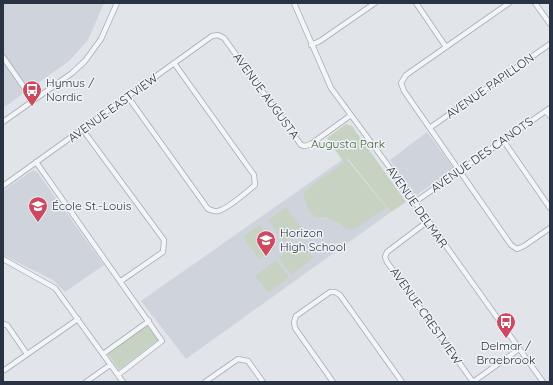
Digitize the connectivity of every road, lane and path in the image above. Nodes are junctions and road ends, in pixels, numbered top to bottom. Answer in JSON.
{"nodes":[{"id":1,"x":117,"y":3,"type":"edge"},
{"id":2,"x":294,"y":3,"type":"edge"},
{"id":3,"x":375,"y":3,"type":"edge"},
{"id":4,"x":509,"y":3,"type":"edge"},
{"id":5,"x":535,"y":3,"type":"edge"},
{"id":6,"x":418,"y":4,"type":"edge"},
{"id":7,"x":550,"y":24,"type":"edge"},
{"id":8,"x":224,"y":38,"type":"joint"},
{"id":9,"x":550,"y":44,"type":"edge"},
{"id":10,"x":311,"y":45,"type":"junction"},
{"id":11,"x":446,"y":47,"type":"junction"},
{"id":12,"x":3,"y":57,"type":"edge"},
{"id":13,"x":174,"y":63,"type":"junction"},
{"id":14,"x":128,"y":97,"type":"junction"},
{"id":15,"x":33,"y":100,"type":"junction"},
{"id":16,"x":548,"y":109,"type":"edge"},
{"id":17,"x":351,"y":115,"type":"junction"},
{"id":18,"x":550,"y":116,"type":"edge"},
{"id":19,"x":3,"y":122,"type":"edge"},
{"id":20,"x":431,"y":127,"type":"junction"},
{"id":21,"x":83,"y":130,"type":"junction"},
{"id":22,"x":503,"y":140,"type":"junction"},
{"id":23,"x":36,"y":162,"type":"junction"},
{"id":24,"x":460,"y":170,"type":"junction"},
{"id":25,"x":3,"y":186,"type":"edge"},
{"id":26,"x":415,"y":202,"type":"junction"},
{"id":27,"x":550,"y":208,"type":"edge"},
{"id":28,"x":428,"y":221,"type":"junction"},
{"id":29,"x":550,"y":228,"type":"edge"},
{"id":30,"x":3,"y":259,"type":"edge"},
{"id":31,"x":121,"y":281,"type":"junction"},
{"id":32,"x":78,"y":318,"type":"junction"},
{"id":33,"x":149,"y":321,"type":"junction"},
{"id":34,"x":3,"y":324,"type":"edge"},
{"id":35,"x":519,"y":349,"type":"junction"},
{"id":36,"x":27,"y":354,"type":"junction"},
{"id":37,"x":103,"y":354,"type":"junction"},
{"id":38,"x":110,"y":365,"type":"junction"},
{"id":39,"x":3,"y":371,"type":"edge"},
{"id":40,"x":118,"y":375,"type":"junction"},
{"id":41,"x":86,"y":382,"type":"edge"},
{"id":42,"x":123,"y":382,"type":"edge"},
{"id":43,"x":206,"y":382,"type":"edge"},
{"id":44,"x":263,"y":382,"type":"edge"},
{"id":45,"x":333,"y":382,"type":"edge"},
{"id":46,"x":402,"y":382,"type":"edge"},
{"id":47,"x":473,"y":382,"type":"edge"},
{"id":48,"x":543,"y":382,"type":"edge"}],
"edges":[{"from":1,"to":15,"type":"street"},
{"from":2,"to":10,"type":"street","name":"AVENUE DELMAR"},
{"from":3,"to":10,"type":"street"},
{"from":4,"to":11,"type":"street"},
{"from":5,"to":7,"type":"street"},
{"from":6,"to":11,"type":"street"},
{"from":8,"to":13,"type":"street","name":"AVENUE EASTVIEW"},
{"from":8,"to":17,"type":"street","name":"AVENUE AUGUSTA"},
{"from":9,"to":20,"type":"street","name":"AVENUE PAPILLON"},
{"from":10,"to":17,"type":"street","name":"AVENUE DELMAR"},
{"from":11,"to":20,"type":"street"},
{"from":12,"to":15,"type":"street"},
{"from":13,"to":14,"type":"street","name":"AVENUE EASTVIEW"},
{"from":13,"to":14,"type":"street"},
{"from":14,"to":21,"type":"street","name":"AVENUE EASTVIEW"},
{"from":15,"to":19,"type":"street"},
{"from":16,"to":18,"type":"street"},
{"from":16,"to":22,"type":"street","name":"AVENUE DES CANOTS"},
{"from":17,"to":26,"type":"street","name":"AVENUE DELMAR"},
{"from":20,"to":24,"type":"street"},
{"from":21,"to":23,"type":"street","name":"AVENUE EASTVIEW"},
{"from":21,"to":31,"type":"street"},
{"from":22,"to":24,"type":"street","name":"AVENUE DES CANOTS"},
{"from":22,"to":27,"type":"street"},
{"from":23,"to":25,"type":"street","name":"AVENUE EASTVIEW"},
{"from":23,"to":31,"type":"street"},
{"from":24,"to":26,"type":"street","name":"AVENUE DES CANOTS"},
{"from":24,"to":29,"type":"street"},
{"from":26,"to":28,"type":"street","name":"AVENUE DELMAR"},
{"from":28,"to":35,"type":"street","name":"AVENUE DELMAR"},
{"from":28,"to":47,"type":"street","name":"AVENUE CRESTVIEW"},
{"from":30,"to":32,"type":"street"},
{"from":31,"to":33,"type":"street"},
{"from":32,"to":36,"type":"street"},
{"from":32,"to":37,"type":"street"},
{"from":33,"to":37,"type":"street"},
{"from":33,"to":40,"type":"street"},
{"from":34,"to":36,"type":"street"},
{"from":35,"to":47,"type":"street"},
{"from":35,"to":48,"type":"street","name":"AVENUE DELMAR"},
{"from":36,"to":39,"type":"street"},
{"from":37,"to":38,"type":"street"},
{"from":38,"to":40,"type":"street"},
{"from":38,"to":41,"type":"street"},
{"from":40,"to":42,"type":"street"},
{"from":43,"to":44,"type":"street"},
{"from":45,"to":46,"type":"street"}]}
